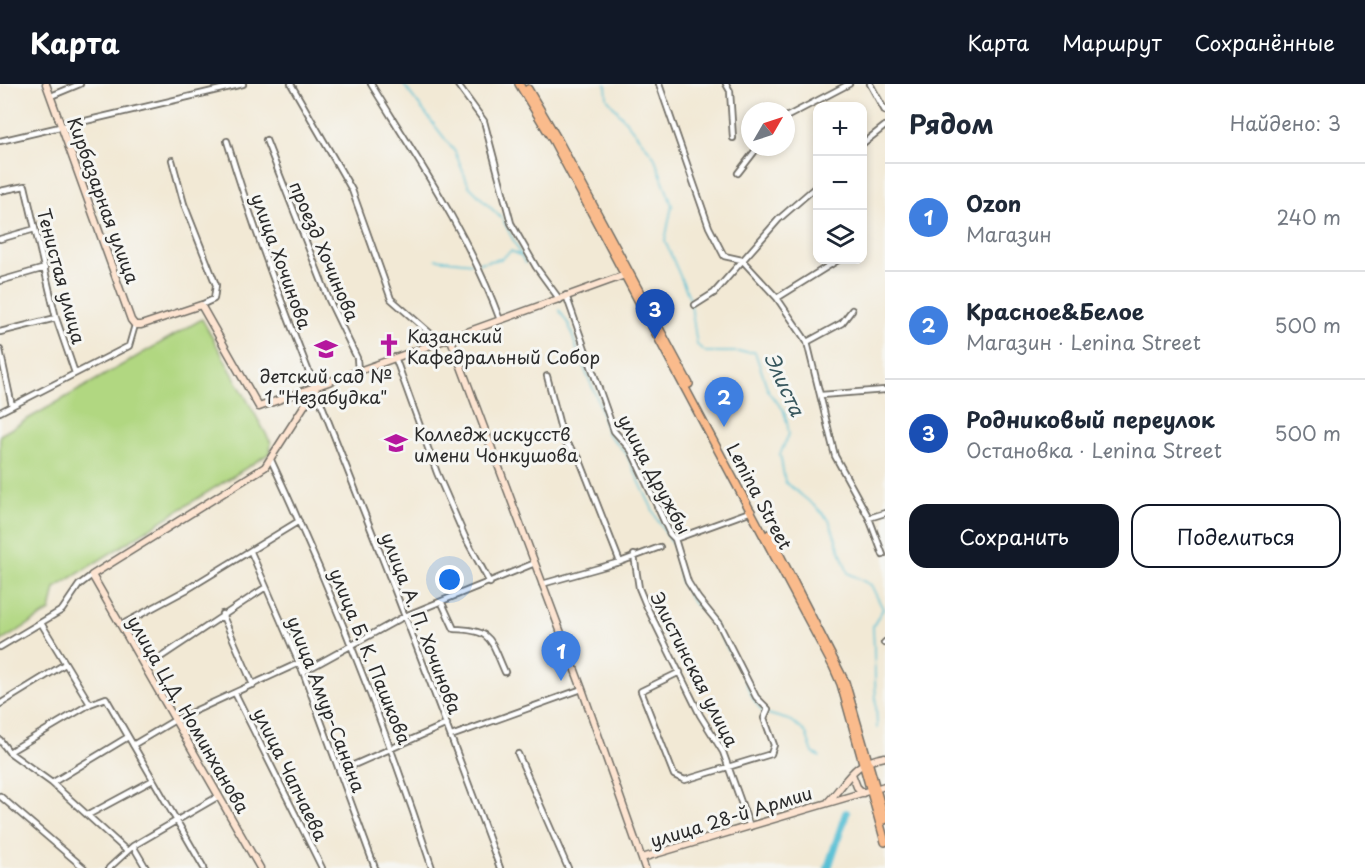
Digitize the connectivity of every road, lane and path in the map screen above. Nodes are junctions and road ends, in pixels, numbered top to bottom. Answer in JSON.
{"nodes":[{"id":1,"x":46,"y":84,"type":"edge"},
{"id":2,"x":80,"y":84,"type":"edge"},
{"id":3,"x":243,"y":84,"type":"edge"},
{"id":4,"x":291,"y":84,"type":"edge"},
{"id":5,"x":371,"y":84,"type":"edge"},
{"id":6,"x":456,"y":84,"type":"edge"},
{"id":7,"x":519,"y":84,"type":"edge"},
{"id":8,"x":525,"y":84,"type":"edge"},
{"id":9,"x":659,"y":84,"type":"edge"},
{"id":10,"x":726,"y":84,"type":"edge"},
{"id":11,"x":849,"y":84,"type":"edge"},
{"id":12,"x":870,"y":84,"type":"edge"},
{"id":13,"x":51,"y":96,"type":"junction"},
{"id":14,"x":885,"y":111,"type":"edge"},
{"id":15,"x":795,"y":112,"type":"edge"},
{"id":16,"x":61,"y":126,"type":"junction"},
{"id":17,"x":885,"y":126,"type":"edge"},
{"id":18,"x":733,"y":138,"type":"dead end"},
{"id":19,"x":266,"y":140,"type":"dead end"},
{"id":20,"x":867,"y":140,"type":"edge"},
{"id":21,"x":0,"y":141,"type":"edge"},
{"id":22,"x":227,"y":141,"type":"dead end"},
{"id":23,"x":751,"y":156,"type":"edge"},
{"id":24,"x":172,"y":160,"type":"dead end"},
{"id":25,"x":738,"y":173,"type":"dead end"},
{"id":26,"x":813,"y":189,"type":"edge"},
{"id":27,"x":0,"y":191,"type":"edge"},
{"id":28,"x":35,"y":229,"type":"junction"},
{"id":29,"x":0,"y":239,"type":"edge"},
{"id":30,"x":742,"y":260,"type":"junction"},
{"id":31,"x":832,"y":264,"type":"edge"},
{"id":32,"x":45,"y":268,"type":"junction"},
{"id":33,"x":628,"y":274,"type":"junction"},
{"id":34,"x":0,"y":281,"type":"edge"},
{"id":35,"x":563,"y":297,"type":"junction"},
{"id":36,"x":777,"y":298,"type":"junction"},
{"id":37,"x":201,"y":305,"type":"junction"},
{"id":38,"x":695,"y":305,"type":"dead end"},
{"id":39,"x":852,"y":310,"type":"dead end"},
{"id":40,"x":56,"y":318,"type":"junction"},
{"id":41,"x":500,"y":320,"type":"junction"},
{"id":42,"x":135,"y":325,"type":"junction"},
{"id":43,"x":0,"y":332,"type":"edge"},
{"id":44,"x":450,"y":337,"type":"junction"},
{"id":45,"x":439,"y":341,"type":"junction"},
{"id":46,"x":807,"y":342,"type":"junction"},
{"id":47,"x":0,"y":350,"type":"edge"},
{"id":48,"x":395,"y":357,"type":"junction"},
{"id":49,"x":358,"y":371,"type":"junction"},
{"id":50,"x":75,"y":373,"type":"junction"},
{"id":51,"x":547,"y":376,"type":"dead end"},
{"id":52,"x":7,"y":384,"type":"junction"},
{"id":53,"x":0,"y":385,"type":"edge"},
{"id":54,"x":316,"y":389,"type":"junction"},
{"id":55,"x":885,"y":390,"type":"edge"},
{"id":56,"x":821,"y":395,"type":"junction"},
{"id":57,"x":12,"y":406,"type":"junction"},
{"id":58,"x":0,"y":412,"type":"edge"},
{"id":59,"x":271,"y":460,"type":"junction"},
{"id":60,"x":752,"y":511,"type":"junction"},
{"id":61,"x":885,"y":513,"type":"edge"},
{"id":62,"x":869,"y":518,"type":"junction"},
{"id":63,"x":299,"y":521,"type":"junction"},
{"id":64,"x":675,"y":539,"type":"junction"},
{"id":65,"x":660,"y":546,"type":"dead end"},
{"id":66,"x":251,"y":552,"type":"junction"},
{"id":67,"x":634,"y":555,"type":"junction"},
{"id":68,"x":883,"y":555,"type":"dead end"},
{"id":69,"x":620,"y":562,"type":"junction"},
{"id":70,"x":535,"y":563,"type":"junction"},
{"id":71,"x":92,"y":575,"type":"junction"},
{"id":72,"x":490,"y":583,"type":"junction"},
{"id":73,"x":542,"y":584,"type":"junction"},
{"id":74,"x":266,"y":587,"type":"junction"},
{"id":75,"x":442,"y":603,"type":"junction"},
{"id":76,"x":222,"y":614,"type":"junction"},
{"id":77,"x":405,"y":616,"type":"junction"},
{"id":78,"x":41,"y":623,"type":"junction"},
{"id":79,"x":122,"y":625,"type":"junction"},
{"id":80,"x":352,"y":646,"type":"junction"},
{"id":81,"x":0,"y":647,"type":"edge"},
{"id":82,"x":65,"y":663,"type":"junction"},
{"id":83,"x":299,"y":663,"type":"junction"},
{"id":84,"x":146,"y":667,"type":"junction"},
{"id":85,"x":303,"y":672,"type":"junction"},
{"id":86,"x":505,"y":672,"type":"dead end"},
{"id":87,"x":680,"y":672,"type":"junction"},
{"id":88,"x":253,"y":685,"type":"junction"},
{"id":89,"x":582,"y":689,"type":"junction"},
{"id":90,"x":235,"y":693,"type":"junction"},
{"id":91,"x":0,"y":704,"type":"edge"},
{"id":92,"x":90,"y":704,"type":"junction"},
{"id":93,"x":175,"y":720,"type":"junction"},
{"id":94,"x":447,"y":724,"type":"junction"},
{"id":95,"x":451,"y":736,"type":"junction"},
{"id":96,"x":128,"y":737,"type":"junction"},
{"id":97,"x":0,"y":740,"type":"edge"},
{"id":98,"x":133,"y":745,"type":"junction"},
{"id":99,"x":393,"y":749,"type":"junction"},
{"id":100,"x":9,"y":752,"type":"junction"},
{"id":101,"x":518,"y":754,"type":"dead end"},
{"id":102,"x":885,"y":757,"type":"edge"},
{"id":103,"x":866,"y":761,"type":"junction"},
{"id":104,"x":727,"y":767,"type":"junction"},
{"id":105,"x":340,"y":771,"type":"junction"},
{"id":106,"x":852,"y":774,"type":"junction"},
{"id":107,"x":153,"y":780,"type":"junction"},
{"id":108,"x":52,"y":783,"type":"junction"},
{"id":109,"x":885,"y":786,"type":"edge"},
{"id":110,"x":870,"y":791,"type":"junction"},
{"id":111,"x":0,"y":796,"type":"edge"},
{"id":112,"x":219,"y":796,"type":"junction"},
{"id":113,"x":828,"y":802,"type":"junction"},
{"id":114,"x":88,"y":816,"type":"junction"},
{"id":115,"x":176,"y":819,"type":"junction"},
{"id":116,"x":885,"y":820,"type":"edge"},
{"id":117,"x":750,"y":827,"type":"junction"},
{"id":118,"x":885,"y":842,"type":"edge"},
{"id":119,"x":133,"y":846,"type":"junction"},
{"id":120,"x":127,"y":851,"type":"junction"},
{"id":121,"x":642,"y":858,"type":"junction"},
{"id":122,"x":84,"y":868,"type":"edge"},
{"id":123,"x":109,"y":868,"type":"edge"},
{"id":124,"x":146,"y":868,"type":"edge"},
{"id":125,"x":204,"y":868,"type":"edge"},
{"id":126,"x":260,"y":868,"type":"edge"},
{"id":127,"x":322,"y":868,"type":"edge"},
{"id":128,"x":375,"y":868,"type":"edge"},
{"id":129,"x":432,"y":868,"type":"edge"},
{"id":130,"x":500,"y":868,"type":"edge"},
{"id":131,"x":568,"y":868,"type":"edge"},
{"id":132,"x":645,"y":868,"type":"edge"}],
"edges":[{"from":1,"to":13,"type":"street","name":"Кирбазарная улица"},
{"from":2,"to":13,"type":"street"},
{"from":3,"to":16,"type":"street"},
{"from":4,"to":45,"type":"street"},
{"from":5,"to":41,"type":"street"},
{"from":6,"to":35,"type":"street","name":"улица Дружбы"},
{"from":7,"to":33,"type":"main road","name":"Lenina Street"},
{"from":8,"to":33,"type":"main road","name":"Lenina Street"},
{"from":9,"to":30,"type":"street"},
{"from":10,"to":18,"type":"street"},
{"from":11,"to":15,"type":"street"},
{"from":12,"to":14,"type":"street"},
{"from":13,"to":16,"type":"street","name":"Кирбазарная улица"},
{"from":16,"to":21,"type":"street"},
{"from":16,"to":42,"type":"street","name":"Кирбазарная улица"},
{"from":17,"to":20,"type":"street"},
{"from":19,"to":49,"type":"street","name":"проезд Хочинова"},
{"from":22,"to":54,"type":"street","name":"улица Хочинова"},
{"from":23,"to":25,"type":"street"},
{"from":24,"to":37,"type":"street"},
{"from":26,"to":30,"type":"street"},
{"from":27,"to":28,"type":"street","name":"Тенистая улица"},
{"from":28,"to":29,"type":"street"},
{"from":28,"to":32,"type":"street","name":"Тенистая улица"},
{"from":30,"to":36,"type":"street"},
{"from":30,"to":38,"type":"street"},
{"from":31,"to":36,"type":"street"},
{"from":32,"to":34,"type":"street"},
{"from":32,"to":40,"type":"street","name":"Тенистая улица"},
{"from":33,"to":35,"type":"street"},
{"from":33,"to":60,"type":"main road","name":"Lenina Street"},
{"from":33,"to":103,"type":"main road","name":"Lenina Street"},
{"from":35,"to":41,"type":"street"},
{"from":35,"to":64,"type":"street","name":"улица Дружбы"},
{"from":36,"to":46,"type":"street"},
{"from":37,"to":42,"type":"street"},
{"from":37,"to":54,"type":"street"},
{"from":39,"to":46,"type":"street"},
{"from":40,"to":43,"type":"street"},
{"from":40,"to":50,"type":"street","name":"Тенистая улица"},
{"from":41,"to":44,"type":"street"},
{"from":42,"to":50,"type":"street"},
{"from":44,"to":45,"type":"street"},
{"from":44,"to":70,"type":"street"},
{"from":45,"to":48,"type":"street"},
{"from":46,"to":56,"type":"street"},
{"from":47,"to":52,"type":"street"},
{"from":48,"to":49,"type":"street"},
{"from":48,"to":72,"type":"street"},
{"from":49,"to":54,"type":"street"},
{"from":50,"to":57,"type":"street"},
{"from":51,"to":69,"type":"street"},
{"from":52,"to":53,"type":"street"},
{"from":52,"to":57,"type":"street"},
{"from":54,"to":59,"type":"street"},
{"from":54,"to":77,"type":"street","name":"улица А. П. Хочинова"},
{"from":55,"to":56,"type":"street"},
{"from":56,"to":62,"type":"street"},
{"from":57,"to":58,"type":"street"},
{"from":59,"to":63,"type":"street","name":"улица Б. К. Пашкова"},
{"from":59,"to":71,"type":"street"},
{"from":60,"to":64,"type":"street"},
{"from":60,"to":103,"type":"main road","name":"Lenina Street"},
{"from":61,"to":62,"type":"street"},
{"from":62,"to":68,"type":"street"},
{"from":63,"to":66,"type":"street"},
{"from":63,"to":80,"type":"street","name":"улица Б. К. Пашкова"},
{"from":64,"to":104,"type":"street","name":"улица Дружбы"},
{"from":65,"to":67,"type":"street"},
{"from":66,"to":74,"type":"street","name":"улица Амур-Санана"},
{"from":66,"to":79,"type":"street"},
{"from":67,"to":69,"type":"street"},
{"from":67,"to":87,"type":"street","name":"Элистинская улица"},
{"from":69,"to":73,"type":"street"},
{"from":70,"to":72,"type":"street"},
{"from":70,"to":73,"type":"street"},
{"from":71,"to":78,"type":"street"},
{"from":71,"to":79,"type":"street","name":"улица Ц.Д. Номинханова"},
{"from":72,"to":75,"type":"street"},
{"from":73,"to":89,"type":"street"},
{"from":74,"to":76,"type":"street"},
{"from":74,"to":83,"type":"street","name":"улица Амур-Санана"},
{"from":75,"to":77,"type":"street"},
{"from":75,"to":86,"type":"street"},
{"from":76,"to":84,"type":"street"},
{"from":76,"to":88,"type":"street","name":"улица Чапчаева"},
{"from":77,"to":80,"type":"street"},
{"from":77,"to":94,"type":"street","name":"улица А. П. Хочинова"},
{"from":78,"to":81,"type":"street"},
{"from":78,"to":82,"type":"street"},
{"from":79,"to":84,"type":"street","name":"улица Ц.Д. Номинханова"},
{"from":80,"to":85,"type":"street"},
{"from":80,"to":99,"type":"street","name":"улица Б. К. Пашкова"},
{"from":82,"to":91,"type":"street"},
{"from":82,"to":92,"type":"street"},
{"from":83,"to":85,"type":"street","name":"улица Амур-Санана"},
{"from":83,"to":88,"type":"street"},
{"from":84,"to":93,"type":"street","name":"улица Ц.Д. Номинханова"},
{"from":85,"to":105,"type":"street","name":"улица Амур-Санана"},
{"from":87,"to":104,"type":"street","name":"Элистинская улица"},
{"from":87,"to":104,"type":"street"},
{"from":88,"to":90,"type":"street"},
{"from":89,"to":95,"type":"street"},
{"from":89,"to":121,"type":"street"},
{"from":90,"to":93,"type":"street"},
{"from":90,"to":127,"type":"street","name":"улица Чапчаева"},
{"from":92,"to":96,"type":"street"},
{"from":92,"to":100,"type":"street"},
{"from":93,"to":98,"type":"street"},
{"from":93,"to":112,"type":"street","name":"улица Ц.Д. Номинханова"},
{"from":94,"to":95,"type":"street","name":"улица А. П. Хочинова"},
{"from":94,"to":99,"type":"street"},
{"from":95,"to":130,"type":"street","name":"улица А. П. Хочинова"},
{"from":96,"to":98,"type":"street"},
{"from":96,"to":108,"type":"street"},
{"from":97,"to":100,"type":"street"},
{"from":98,"to":107,"type":"street"},
{"from":99,"to":105,"type":"street"},
{"from":99,"to":129,"type":"street","name":"улица Б. К. Пашкова"},
{"from":100,"to":108,"type":"street"},
{"from":101,"to":131,"type":"street"},
{"from":102,"to":103,"type":"street"},
{"from":103,"to":106,"type":"street","name":"улица 28-й Армии"},
{"from":103,"to":110,"type":"main road","name":"Lenina Street"},
{"from":104,"to":117,"type":"street","name":"Элистинская улица"},
{"from":105,"to":128,"type":"street","name":"улица Амур-Санана"},
{"from":106,"to":110,"type":"street"},
{"from":106,"to":113,"type":"street","name":"улица 28-й Армии"},
{"from":107,"to":114,"type":"street"},
{"from":107,"to":115,"type":"street"},
{"from":108,"to":114,"type":"street"},
{"from":109,"to":110,"type":"street","name":"улица 28-й Армии"},
{"from":110,"to":113,"type":"street","name":"улица 28-й Армии"},
{"from":110,"to":116,"type":"main road","name":"Lenina Street"},
{"from":110,"to":118,"type":"main road","name":"Lenina Street"},
{"from":111,"to":122,"type":"street"},
{"from":112,"to":115,"type":"street"},
{"from":112,"to":126,"type":"street","name":"улица Ц.Д. Номинханова"},
{"from":113,"to":117,"type":"street","name":"улица 28-й Армии"},
{"from":114,"to":120,"type":"street"},
{"from":115,"to":119,"type":"street"},
{"from":115,"to":125,"type":"street"},
{"from":117,"to":121,"type":"street","name":"улица 28-й Армии"},
{"from":119,"to":120,"type":"street"},
{"from":119,"to":124,"type":"street"},
{"from":120,"to":123,"type":"street"},
{"from":121,"to":132,"type":"street"}]}
